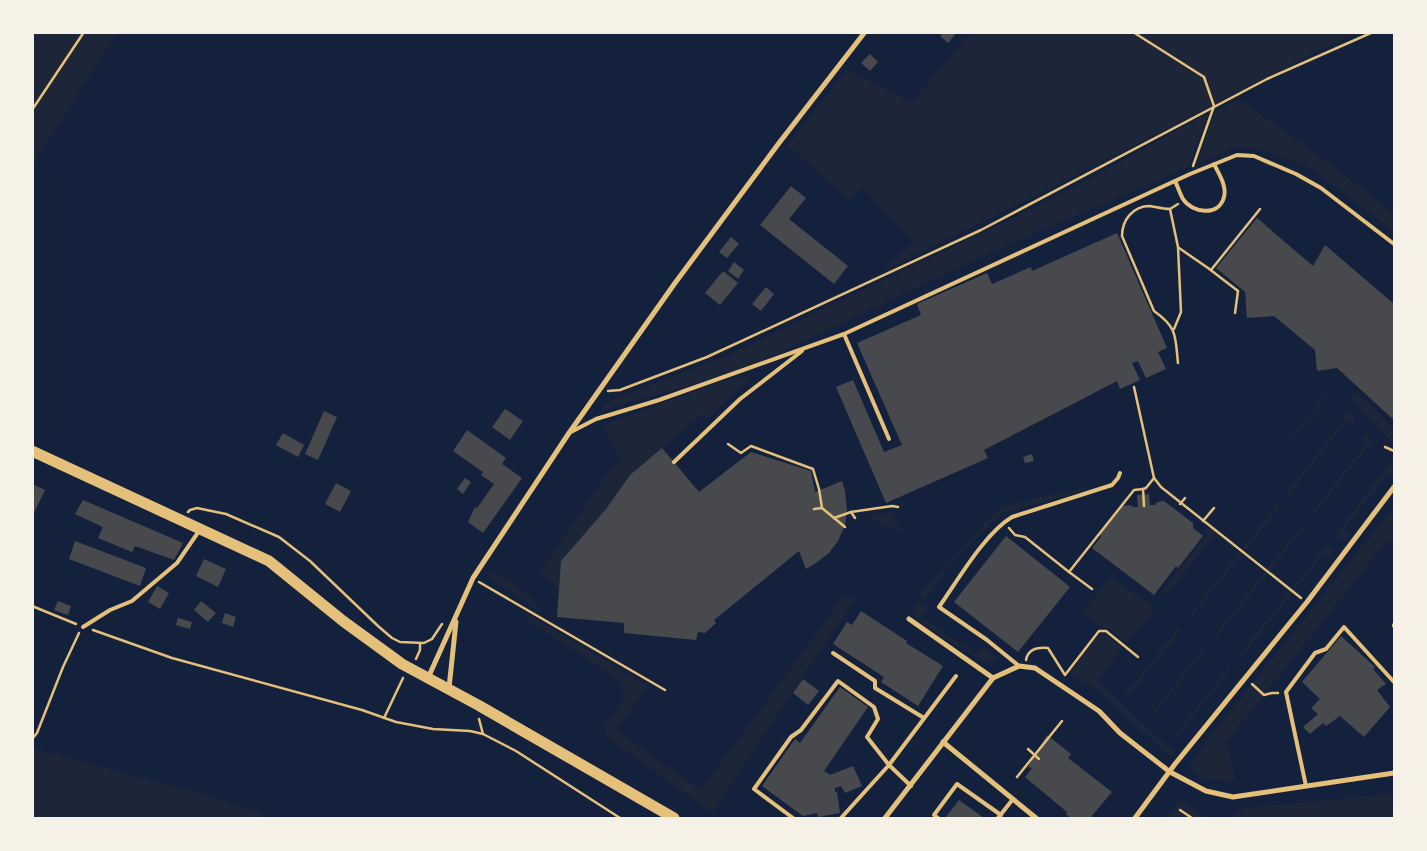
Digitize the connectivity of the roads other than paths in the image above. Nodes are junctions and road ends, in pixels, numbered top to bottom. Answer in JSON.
{"nodes":[{"id":1,"x":865,"y":32,"type":"edge"},
{"id":2,"x":1214,"y":164,"type":"junction"},
{"id":3,"x":1175,"y":181,"type":"junction"},
{"id":4,"x":1394,"y":244,"type":"edge"},
{"id":5,"x":844,"y":334,"type":"junction"},
{"id":6,"x":806,"y":348,"type":"junction"},
{"id":7,"x":569,"y":433,"type":"junction"},
{"id":8,"x":889,"y":439,"type":"dead end"},
{"id":9,"x":32,"y":451,"type":"edge"},
{"id":10,"x":674,"y":462,"type":"dead end"},
{"id":11,"x":1120,"y":473,"type":"dead end"},
{"id":12,"x":1394,"y":487,"type":"edge"},
{"id":13,"x":200,"y":530,"type":"junction"},
{"id":14,"x":456,"y":616,"type":"junction"},
{"id":15,"x":908,"y":619,"type":"dead end"},
{"id":16,"x":83,"y":627,"type":"road end"},
{"id":17,"x":833,"y":653,"type":"dead end"},
{"id":18,"x":1022,"y":666,"type":"junction"},
{"id":19,"x":956,"y":676,"type":"dead end"},
{"id":20,"x":993,"y":678,"type":"junction"},
{"id":21,"x":428,"y":679,"type":"junction"},
{"id":22,"x":1394,"y":682,"type":"edge"},
{"id":23,"x":449,"y":690,"type":"junction"},
{"id":24,"x":924,"y":718,"type":"junction"},
{"id":25,"x":943,"y":742,"type":"junction"},
{"id":26,"x":889,"y":765,"type":"junction"},
{"id":27,"x":1170,"y":772,"type":"junction"},
{"id":28,"x":1394,"y":773,"type":"edge"},
{"id":29,"x":911,"y":786,"type":"junction"},
{"id":30,"x":1306,"y":786,"type":"junction"},
{"id":31,"x":1013,"y":799,"type":"junction"},
{"id":32,"x":999,"y":817,"type":"edge"},
{"id":33,"x":674,"y":818,"type":"edge"},
{"id":34,"x":793,"y":818,"type":"edge"},
{"id":35,"x":841,"y":818,"type":"edge"},
{"id":36,"x":887,"y":818,"type":"edge"},
{"id":37,"x":938,"y":818,"type":"edge"},
{"id":38,"x":1036,"y":818,"type":"edge"},
{"id":39,"x":1135,"y":818,"type":"edge"}],
"edges":[{"from":1,"to":7,"type":"street"},
{"from":2,"to":3,"type":"lane"},
{"from":2,"to":3,"type":"lane"},
{"from":2,"to":4,"type":"lane"},
{"from":3,"to":5,"type":"lane"},
{"from":5,"to":6,"type":"lane"},
{"from":5,"to":8,"type":"lane"},
{"from":6,"to":7,"type":"lane"},
{"from":6,"to":10,"type":"lane"},
{"from":7,"to":14,"type":"street"},
{"from":9,"to":13,"type":"main road"},
{"from":11,"to":18,"type":"lane"},
{"from":12,"to":27,"type":"street"},
{"from":13,"to":16,"type":"lane"},
{"from":13,"to":21,"type":"main road"},
{"from":14,"to":21,"type":"street"},
{"from":14,"to":23,"type":"street"},
{"from":15,"to":20,"type":"street"},
{"from":17,"to":24,"type":"lane"},
{"from":18,"to":20,"type":"street"},
{"from":18,"to":27,"type":"street"},
{"from":19,"to":24,"type":"lane"},
{"from":20,"to":25,"type":"street"},
{"from":21,"to":23,"type":"main road"},
{"from":22,"to":30,"type":"lane"},
{"from":23,"to":33,"type":"main road"},
{"from":24,"to":26,"type":"lane"},
{"from":25,"to":29,"type":"street"},
{"from":25,"to":31,"type":"street"},
{"from":26,"to":29,"type":"lane"},
{"from":26,"to":34,"type":"lane"},
{"from":26,"to":35,"type":"lane"},
{"from":27,"to":30,"type":"street"},
{"from":27,"to":39,"type":"street"},
{"from":28,"to":30,"type":"street"},
{"from":29,"to":36,"type":"street"},
{"from":31,"to":32,"type":"lane"},
{"from":31,"to":38,"type":"street"},
{"from":32,"to":37,"type":"lane"}]}
